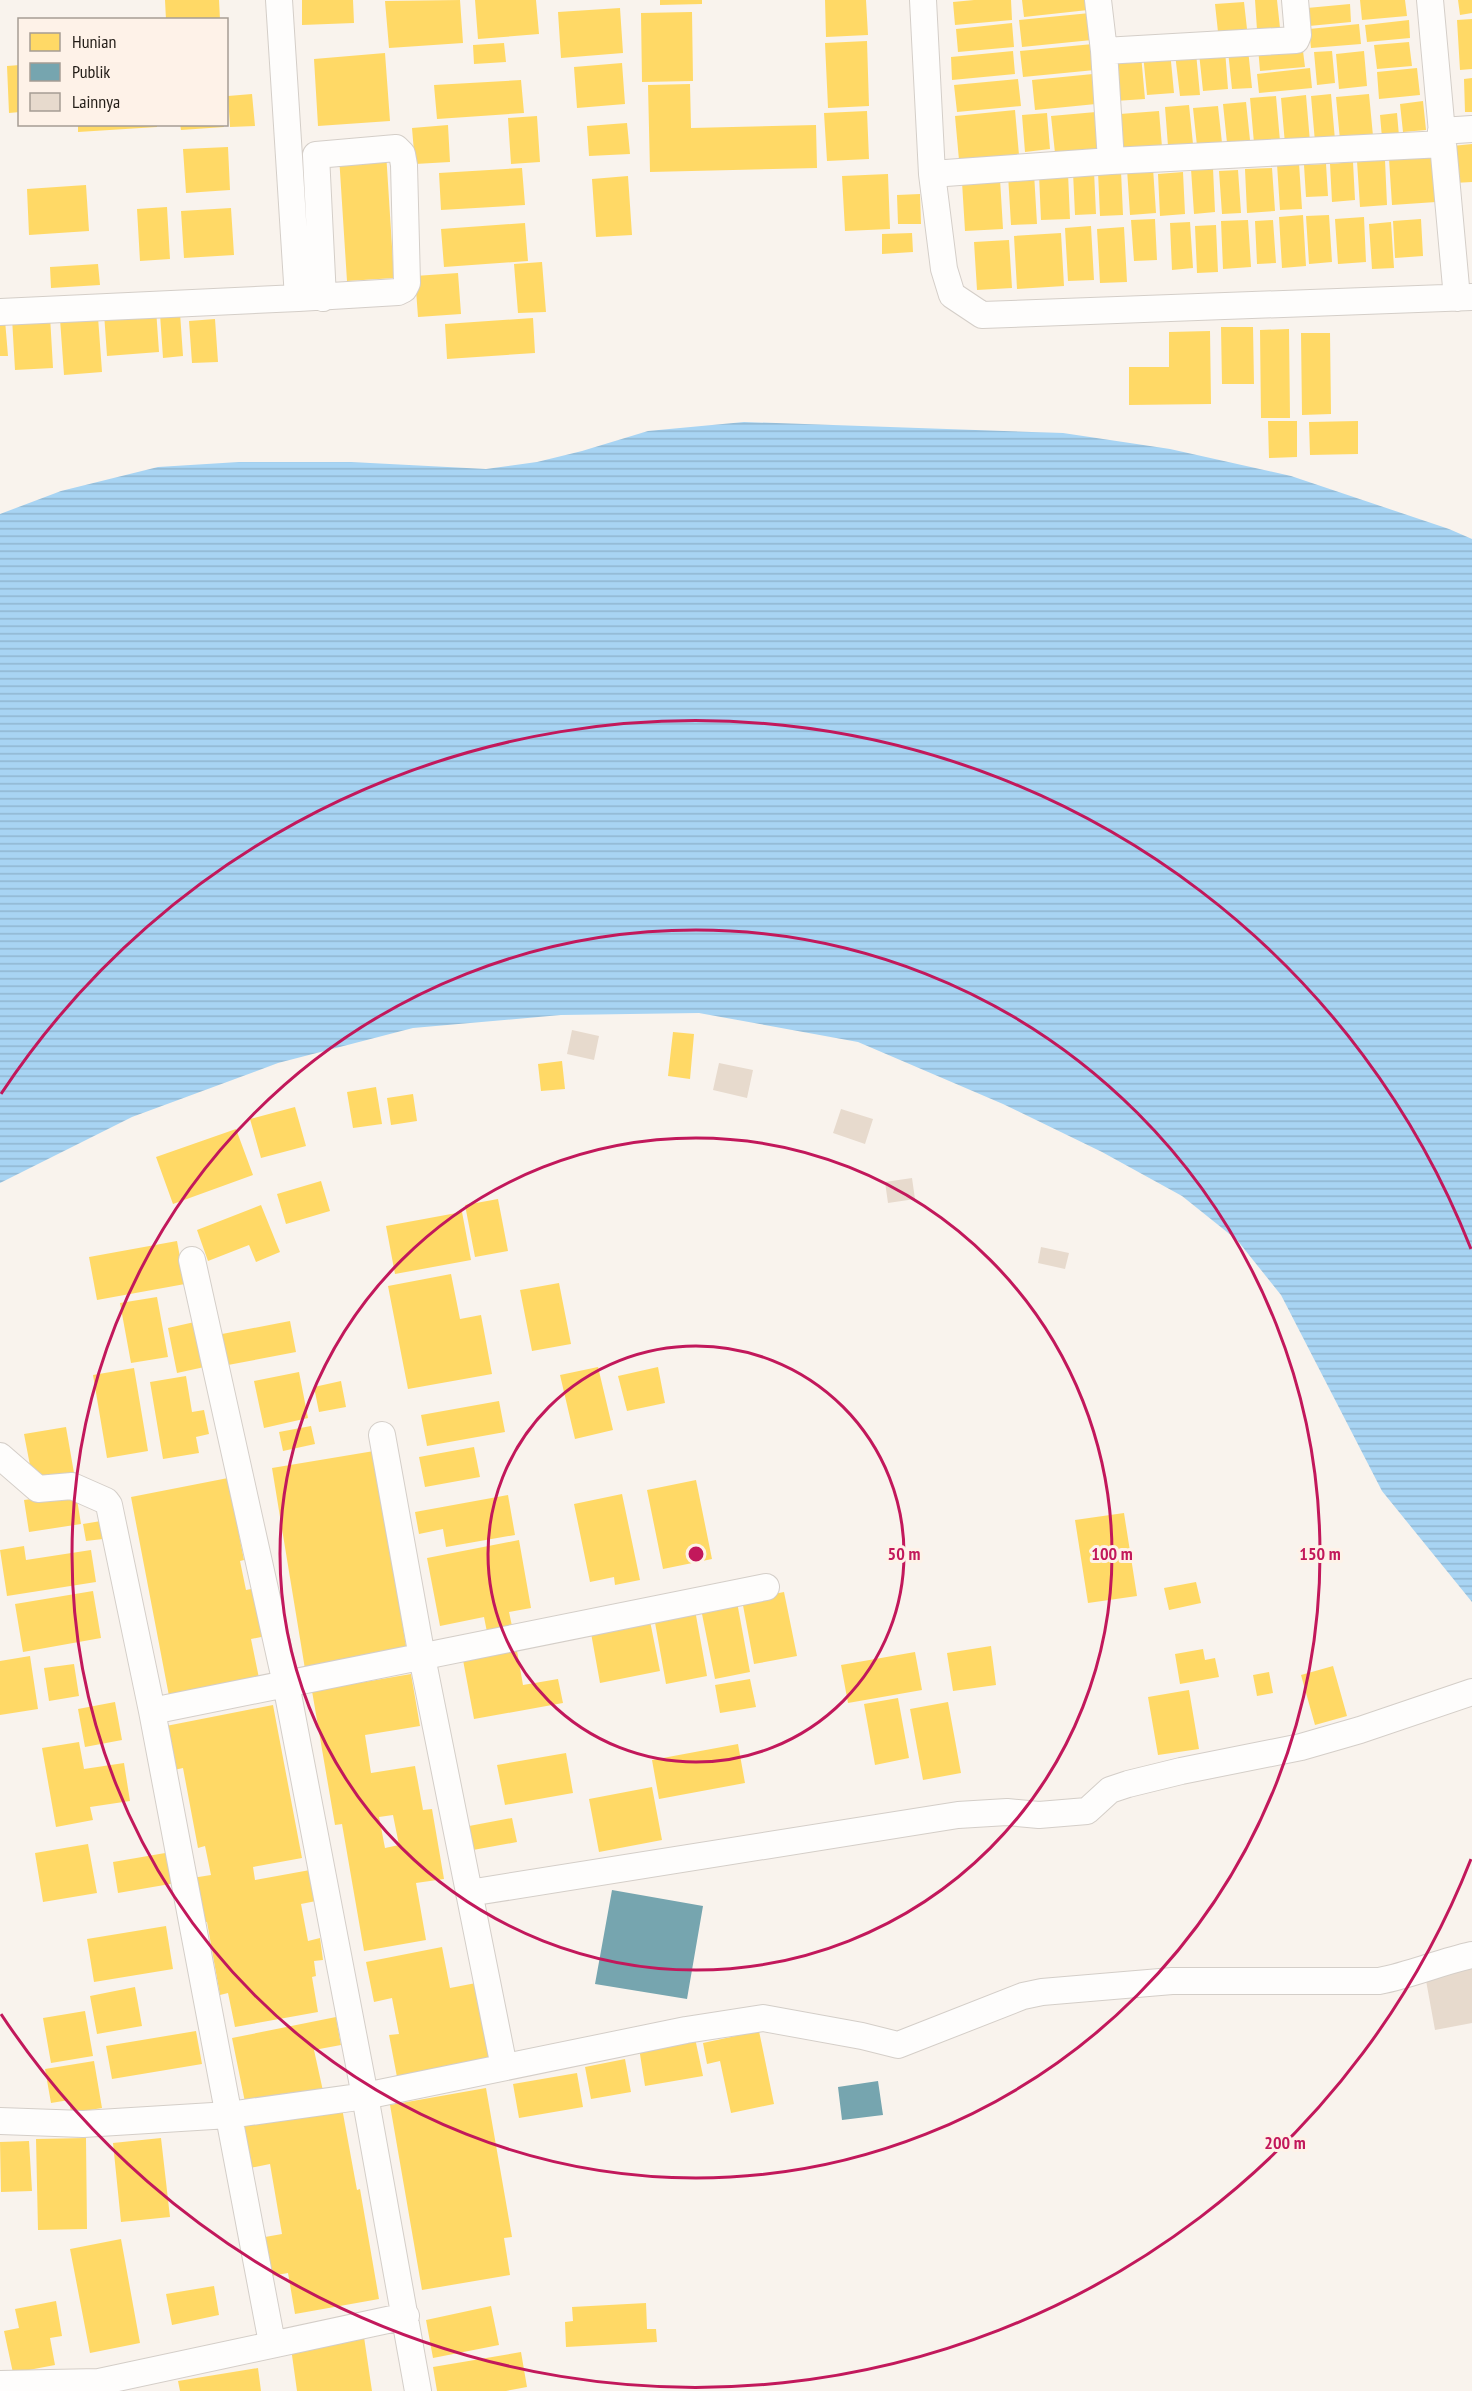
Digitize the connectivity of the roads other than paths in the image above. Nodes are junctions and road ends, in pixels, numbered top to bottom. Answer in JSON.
{"nodes":[{"id":1,"x":279,"y":0,"type":"edge"},
{"id":2,"x":923,"y":0,"type":"edge"},
{"id":3,"x":1098,"y":0,"type":"edge"},
{"id":4,"x":1295,"y":0,"type":"edge"},
{"id":5,"x":1430,"y":0,"type":"edge"},
{"id":6,"x":1104,"y":51,"type":"junction"},
{"id":7,"x":1472,"y":129,"type":"edge"},
{"id":8,"x":1442,"y":137,"type":"junction"},
{"id":9,"x":1111,"y":161,"type":"junction"},
{"id":10,"x":932,"y":174,"type":"junction"},
{"id":11,"x":298,"y":298,"type":"junction"},
{"id":12,"x":323,"y":298,"type":"junction"},
{"id":13,"x":1464,"y":298,"type":"edge"},
{"id":14,"x":0,"y":312,"type":"edge"},
{"id":15,"x":192,"y":1260,"type":"dead end"},
{"id":16,"x":382,"y":1435,"type":"dead end"},
{"id":17,"x":0,"y":1456,"type":"edge"},
{"id":18,"x":766,"y":1587,"type":"dead end"},
{"id":19,"x":422,"y":1656,"type":"junction"},
{"id":20,"x":286,"y":1684,"type":"junction"},
{"id":21,"x":1472,"y":1692,"type":"edge"},
{"id":22,"x":152,"y":1711,"type":"junction"},
{"id":23,"x":469,"y":1893,"type":"junction"},
{"id":24,"x":1472,"y":1955,"type":"edge"},
{"id":25,"x":504,"y":2067,"type":"junction"},
{"id":26,"x":365,"y":2096,"type":"junction"},
{"id":27,"x":229,"y":2115,"type":"junction"},
{"id":28,"x":0,"y":2121,"type":"edge"},
{"id":29,"x":406,"y":2316,"type":"junction"},
{"id":30,"x":272,"y":2343,"type":"junction"},
{"id":31,"x":0,"y":2384,"type":"edge"},
{"id":32,"x":418,"y":2391,"type":"edge"}],
"edges":[{"from":1,"to":11,"type":"street"},
{"from":2,"to":10,"type":"street"},
{"from":3,"to":6,"type":"street"},
{"from":4,"to":6,"type":"street"},
{"from":5,"to":8,"type":"street"},
{"from":6,"to":9,"type":"street"},
{"from":7,"to":8,"type":"street"},
{"from":8,"to":9,"type":"street"},
{"from":8,"to":13,"type":"street"},
{"from":9,"to":10,"type":"street"},
{"from":10,"to":13,"type":"street"},
{"from":11,"to":12,"type":"street"},
{"from":11,"to":14,"type":"street"},
{"from":12,"to":12,"type":"street"},
{"from":15,"to":20,"type":"street"},
{"from":16,"to":19,"type":"street"},
{"from":17,"to":22,"type":"street"},
{"from":18,"to":19,"type":"street"},
{"from":19,"to":20,"type":"street"},
{"from":19,"to":23,"type":"street"},
{"from":20,"to":22,"type":"street"},
{"from":20,"to":26,"type":"street"},
{"from":21,"to":23,"type":"street"},
{"from":22,"to":27,"type":"street"},
{"from":23,"to":25,"type":"street"},
{"from":24,"to":25,"type":"street"},
{"from":25,"to":26,"type":"street"},
{"from":26,"to":27,"type":"street"},
{"from":26,"to":29,"type":"street"},
{"from":27,"to":28,"type":"street"},
{"from":27,"to":30,"type":"street"},
{"from":29,"to":30,"type":"street"},
{"from":29,"to":32,"type":"street"},
{"from":30,"to":31,"type":"street"}]}
